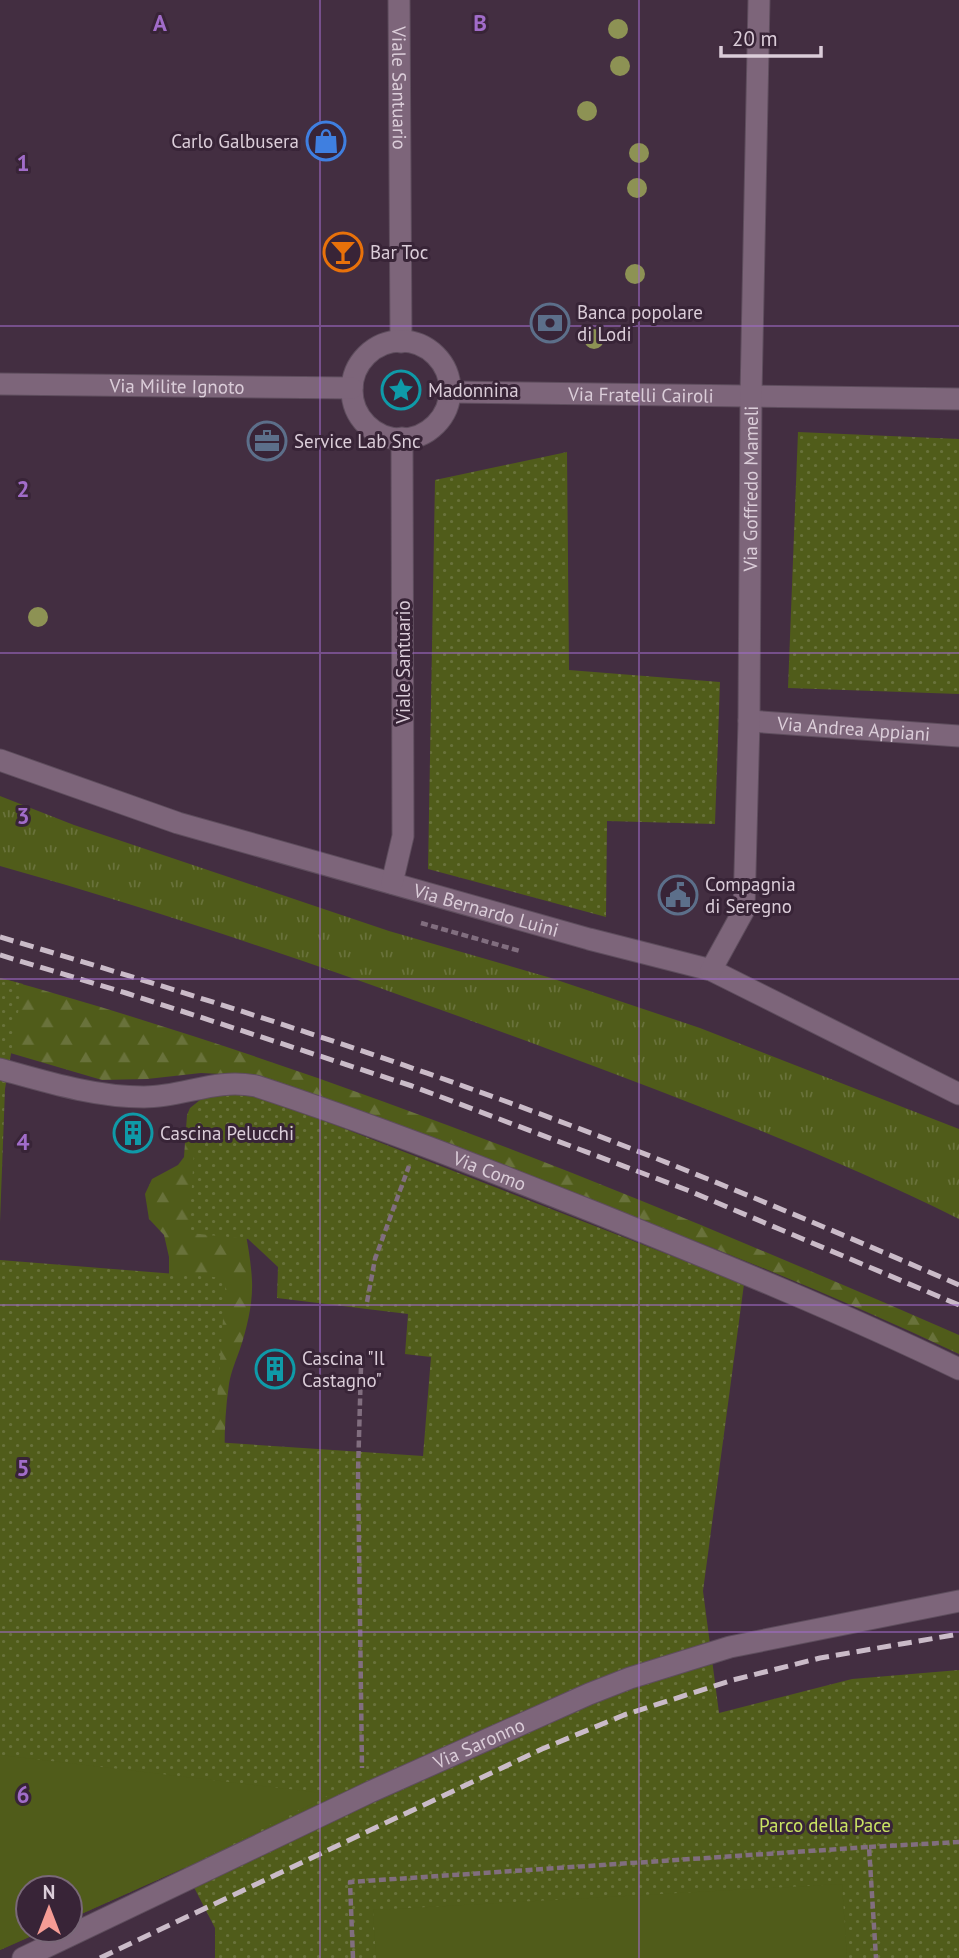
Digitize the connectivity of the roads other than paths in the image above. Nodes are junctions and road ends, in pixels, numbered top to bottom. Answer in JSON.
{"nodes":[{"id":1,"x":399,"y":0,"type":"edge"},
{"id":2,"x":759,"y":0,"type":"edge"},
{"id":3,"x":401,"y":342,"type":"junction"},
{"id":4,"x":0,"y":384,"type":"edge"},
{"id":5,"x":352,"y":388,"type":"junction"},
{"id":6,"x":449,"y":392,"type":"junction"},
{"id":7,"x":751,"y":396,"type":"junction"},
{"id":8,"x":959,"y":399,"type":"edge"},
{"id":9,"x":402,"y":439,"type":"junction"},
{"id":10,"x":749,"y":721,"type":"junction"},
{"id":11,"x":959,"y":736,"type":"edge"},
{"id":12,"x":0,"y":760,"type":"edge"},
{"id":13,"x":392,"y":883,"type":"junction"},
{"id":14,"x":711,"y":970,"type":"junction"},
{"id":15,"x":0,"y":1069,"type":"edge"},
{"id":16,"x":959,"y":1094,"type":"edge"},
{"id":17,"x":959,"y":1369,"type":"edge"},
{"id":18,"x":959,"y":1601,"type":"edge"},
{"id":19,"x":23,"y":1958,"type":"edge"}],
"edges":[{"from":1,"to":3,"type":"street","name":"Viale Santuario"},
{"from":2,"to":7,"type":"street","name":"Via Goffredo Mameli"},
{"from":3,"to":5,"type":"street"},
{"from":3,"to":6,"type":"street"},
{"from":4,"to":5,"type":"street","name":"Via Milite Ignoto"},
{"from":5,"to":9,"type":"street"},
{"from":6,"to":7,"type":"street","name":"Via Fratelli Cairoli"},
{"from":6,"to":9,"type":"street"},
{"from":7,"to":8,"type":"street","name":"Via Fratelli Cairoli"},
{"from":7,"to":10,"type":"street","name":"Via Goffredo Mameli"},
{"from":9,"to":13,"type":"street","name":"Viale Santuario"},
{"from":10,"to":11,"type":"street","name":"Via Andrea Appiani"},
{"from":10,"to":14,"type":"street","name":"Via Goffredo Mameli"},
{"from":12,"to":13,"type":"street","name":"Via Bernardo Luini"},
{"from":13,"to":14,"type":"street","name":"Via Bernardo Luini"},
{"from":14,"to":16,"type":"street","name":"Via Bernardo Luini"},
{"from":15,"to":17,"type":"street","name":"Via Como"},
{"from":18,"to":19,"type":"street","name":"Via Saronno"}]}
